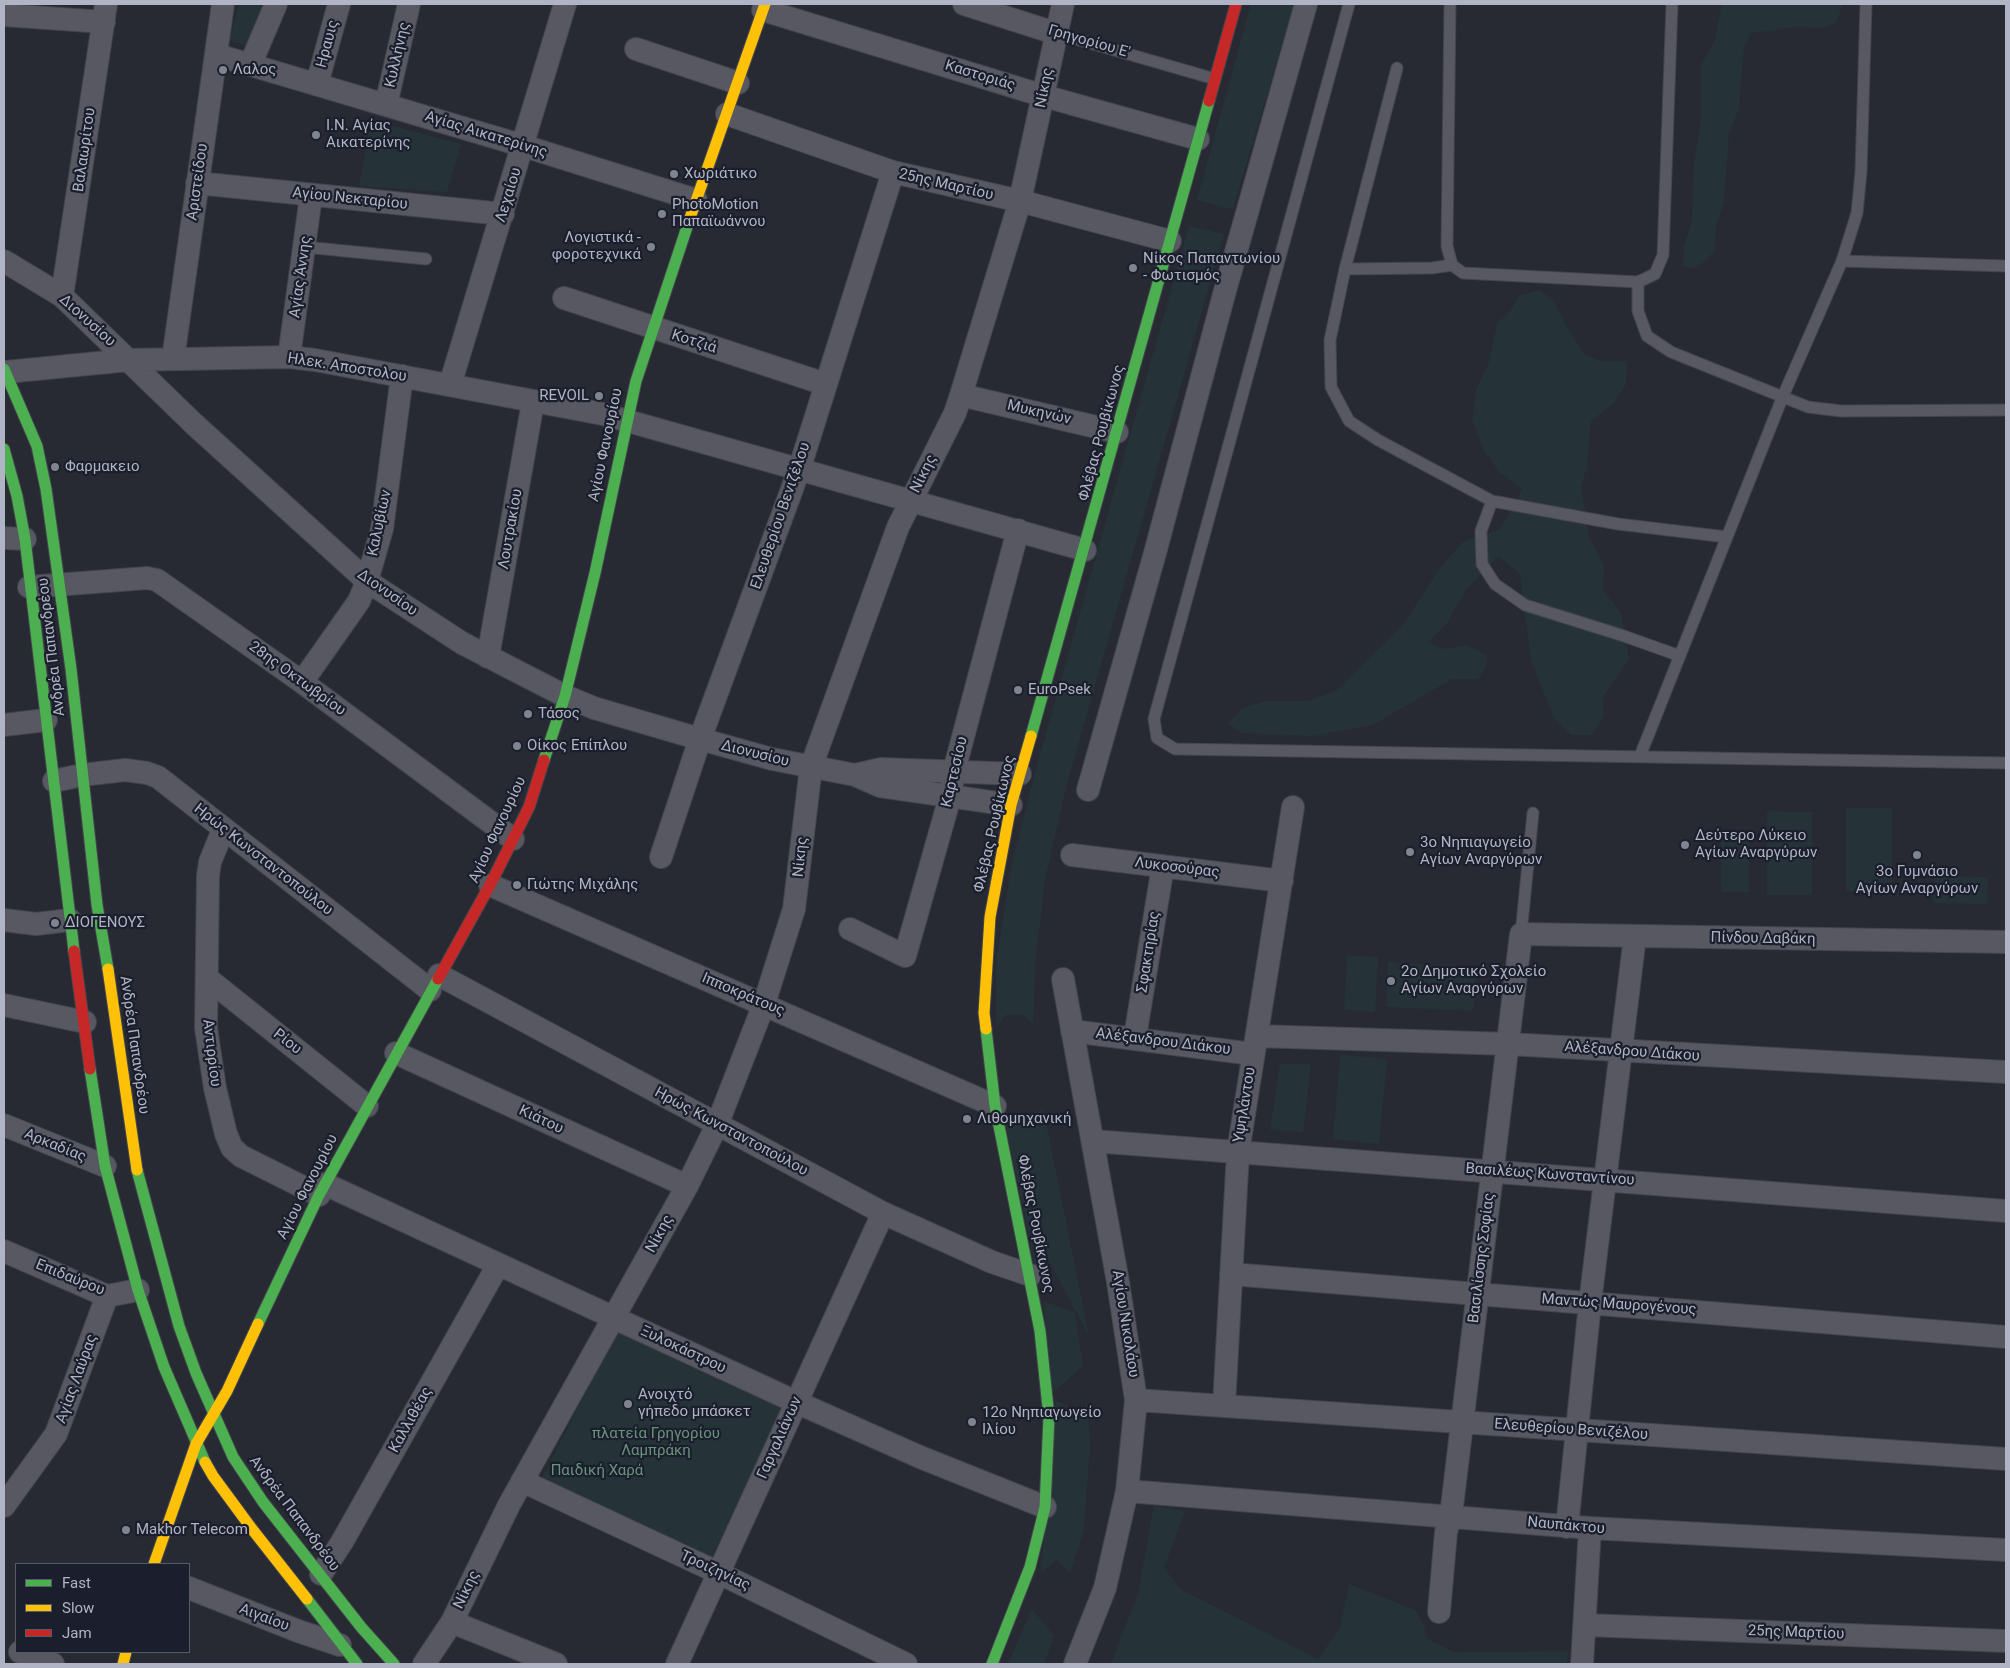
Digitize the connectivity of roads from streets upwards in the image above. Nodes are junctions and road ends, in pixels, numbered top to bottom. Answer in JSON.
{"nodes":[{"id":1,"x":223,"y":4,"type":"edge"},
{"id":2,"x":276,"y":4,"type":"edge"},
{"id":3,"x":339,"y":4,"type":"edge"},
{"id":4,"x":409,"y":4,"type":"edge"},
{"id":5,"x":565,"y":4,"type":"edge"},
{"id":6,"x":964,"y":4,"type":"edge"},
{"id":7,"x":1064,"y":4,"type":"edge"},
{"id":8,"x":1236,"y":4,"type":"edge"},
{"id":9,"x":1306,"y":4,"type":"edge"},
{"id":10,"x":764,"y":7,"type":"edge"},
{"id":11,"x":105,"y":13,"type":"edge"},
{"id":12,"x":4,"y":15,"type":"edge"},
{"id":13,"x":1055,"y":33,"type":"junction"},
{"id":14,"x":636,"y":48,"type":"dead end"},
{"id":15,"x":217,"y":54,"type":"junction"},
{"id":16,"x":251,"y":64,"type":"junction"},
{"id":17,"x":738,"y":83,"type":"junction"},
{"id":18,"x":317,"y":84,"type":"junction"},
{"id":19,"x":1044,"y":96,"type":"junction"},
{"id":20,"x":386,"y":105,"type":"junction"},
{"id":21,"x":727,"y":114,"type":"junction"},
{"id":22,"x":1198,"y":139,"type":"junction"},
{"id":23,"x":524,"y":146,"type":"junction"},
{"id":24,"x":893,"y":172,"type":"junction"},
{"id":25,"x":197,"y":183,"type":"junction"},
{"id":26,"x":311,"y":196,"type":"junction"},
{"id":27,"x":696,"y":200,"type":"junction"},
{"id":28,"x":1020,"y":202,"type":"junction"},
{"id":29,"x":503,"y":214,"type":"junction"},
{"id":30,"x":1170,"y":241,"type":"junction"},
{"id":31,"x":4,"y":261,"type":"edge"},
{"id":32,"x":62,"y":296,"type":"junction"},
{"id":33,"x":564,"y":298,"type":"dead end"},
{"id":34,"x":652,"y":328,"type":"junction"},
{"id":35,"x":289,"y":357,"type":"junction"},
{"id":36,"x":173,"y":359,"type":"junction"},
{"id":37,"x":130,"y":360,"type":"junction"},
{"id":38,"x":5,"y":371,"type":"edge"},
{"id":39,"x":402,"y":376,"type":"junction"},
{"id":40,"x":825,"y":384,"type":"junction"},
{"id":41,"x":450,"y":385,"type":"junction"},
{"id":42,"x":961,"y":395,"type":"junction"},
{"id":43,"x":533,"y":402,"type":"junction"},
{"id":44,"x":626,"y":420,"type":"junction"},
{"id":45,"x":1117,"y":432,"type":"junction"},
{"id":46,"x":4,"y":449,"type":"edge"},
{"id":47,"x":799,"y":470,"type":"junction"},
{"id":48,"x":911,"y":501,"type":"junction"},
{"id":49,"x":1018,"y":530,"type":"junction"},
{"id":50,"x":14,"y":538,"type":"edge"},
{"id":51,"x":1086,"y":550,"type":"junction"},
{"id":52,"x":367,"y":581,"type":"junction"},
{"id":53,"x":61,"y":586,"type":"junction"},
{"id":54,"x":29,"y":588,"type":"junction"},
{"id":55,"x":488,"y":657,"type":"junction"},
{"id":56,"x":302,"y":682,"type":"junction"},
{"id":57,"x":565,"y":696,"type":"junction"},
{"id":58,"x":46,"y":720,"type":"junction"},
{"id":59,"x":4,"y":725,"type":"edge"},
{"id":60,"x":700,"y":739,"type":"junction"},
{"id":61,"x":811,"y":768,"type":"junction"},
{"id":62,"x":954,"y":771,"type":"junction"},
{"id":63,"x":1020,"y":774,"type":"junction"},
{"id":64,"x":82,"y":775,"type":"junction"},
{"id":65,"x":855,"y":776,"type":"junction"},
{"id":66,"x":54,"y":781,"type":"junction"},
{"id":67,"x":1088,"y":790,"type":"dead end"},
{"id":68,"x":950,"y":797,"type":"junction"},
{"id":69,"x":1011,"y":805,"type":"junction"},
{"id":70,"x":1293,"y":807,"type":"dead end"},
{"id":71,"x":224,"y":830,"type":"junction"},
{"id":72,"x":513,"y":839,"type":"junction"},
{"id":73,"x":1072,"y":855,"type":"dead end"},
{"id":74,"x":660,"y":857,"type":"dead end"},
{"id":75,"x":1163,"y":866,"type":"junction"},
{"id":76,"x":1282,"y":881,"type":"junction"},
{"id":77,"x":490,"y":885,"type":"junction"},
{"id":78,"x":4,"y":920,"type":"edge"},
{"id":79,"x":70,"y":920,"type":"junction"},
{"id":80,"x":850,"y":929,"type":"dead end"},
{"id":81,"x":1520,"y":934,"type":"joint"},
{"id":82,"x":1635,"y":936,"type":"junction"},
{"id":83,"x":2006,"y":942,"type":"edge"},
{"id":84,"x":207,"y":978,"type":"junction"},
{"id":85,"x":1063,"y":979,"type":"dead end"},
{"id":86,"x":434,"y":983,"type":"junction"},
{"id":87,"x":764,"y":1004,"type":"junction"},
{"id":88,"x":4,"y":1005,"type":"edge"},
{"id":89,"x":85,"y":1022,"type":"junction"},
{"id":90,"x":1072,"y":1031,"type":"junction"},
{"id":91,"x":1135,"y":1037,"type":"junction"},
{"id":92,"x":1509,"y":1044,"type":"junction"},
{"id":93,"x":1255,"y":1045,"type":"junction"},
{"id":94,"x":1622,"y":1051,"type":"junction"},
{"id":95,"x":396,"y":1053,"type":"junction"},
{"id":96,"x":2006,"y":1072,"type":"edge"},
{"id":97,"x":367,"y":1106,"type":"junction"},
{"id":98,"x":995,"y":1106,"type":"junction"},
{"id":99,"x":4,"y":1125,"type":"edge"},
{"id":100,"x":718,"y":1125,"type":"junction"},
{"id":101,"x":1093,"y":1140,"type":"junction"},
{"id":102,"x":1238,"y":1152,"type":"junction"},
{"id":103,"x":105,"y":1166,"type":"junction"},
{"id":104,"x":1492,"y":1171,"type":"junction"},
{"id":105,"x":1606,"y":1180,"type":"junction"},
{"id":106,"x":687,"y":1186,"type":"junction"},
{"id":107,"x":322,"y":1189,"type":"junction"},
{"id":108,"x":2006,"y":1211,"type":"edge"},
{"id":109,"x":883,"y":1213,"type":"junction"},
{"id":110,"x":4,"y":1251,"type":"edge"},
{"id":111,"x":498,"y":1265,"type":"junction"},
{"id":112,"x":1232,"y":1274,"type":"junction"},
{"id":113,"x":1030,"y":1276,"type":"junction"},
{"id":114,"x":138,"y":1290,"type":"junction"},
{"id":115,"x":1478,"y":1294,"type":"junction"},
{"id":116,"x":107,"y":1296,"type":"junction"},
{"id":117,"x":1590,"y":1303,"type":"junction"},
{"id":118,"x":613,"y":1318,"type":"junction"},
{"id":119,"x":2006,"y":1337,"type":"edge"},
{"id":120,"x":1136,"y":1400,"type":"junction"},
{"id":121,"x":796,"y":1402,"type":"junction"},
{"id":122,"x":1224,"y":1405,"type":"junction"},
{"id":123,"x":214,"y":1414,"type":"junction"},
{"id":124,"x":1463,"y":1422,"type":"junction"},
{"id":125,"x":1576,"y":1431,"type":"junction"},
{"id":126,"x":196,"y":1444,"type":"junction"},
{"id":127,"x":2006,"y":1459,"type":"edge"},
{"id":128,"x":522,"y":1481,"type":"junction"},
{"id":129,"x":1128,"y":1491,"type":"junction"},
{"id":130,"x":7,"y":1498,"type":"edge"},
{"id":131,"x":1045,"y":1507,"type":"junction"},
{"id":132,"x":1451,"y":1516,"type":"junction"},
{"id":133,"x":1567,"y":1527,"type":"junction"},
{"id":134,"x":1590,"y":1528,"type":"junction"},
{"id":135,"x":2006,"y":1550,"type":"edge"},
{"id":136,"x":154,"y":1563,"type":"edge"},
{"id":137,"x":719,"y":1573,"type":"junction"},
{"id":138,"x":321,"y":1574,"type":"junction"},
{"id":139,"x":190,"y":1588,"type":"edge"},
{"id":140,"x":1439,"y":1612,"type":"dead end"},
{"id":141,"x":452,"y":1622,"type":"junction"},
{"id":142,"x":1585,"y":1625,"type":"junction"},
{"id":143,"x":2006,"y":1641,"type":"edge"},
{"id":144,"x":340,"y":1645,"type":"junction"},
{"id":145,"x":23,"y":1653,"type":"edge"},
{"id":146,"x":53,"y":1664,"type":"edge"},
{"id":147,"x":357,"y":1664,"type":"edge"},
{"id":148,"x":394,"y":1664,"type":"edge"},
{"id":149,"x":424,"y":1664,"type":"edge"},
{"id":150,"x":556,"y":1664,"type":"edge"},
{"id":151,"x":677,"y":1664,"type":"edge"},
{"id":152,"x":906,"y":1664,"type":"edge"},
{"id":153,"x":992,"y":1664,"type":"edge"},
{"id":154,"x":1075,"y":1664,"type":"edge"},
{"id":155,"x":1582,"y":1664,"type":"edge"}],
"edges":[{"from":1,"to":15,"type":"street","name":"Αριστείδου"},
{"from":2,"to":16,"type":"street"},
{"from":3,"to":18,"type":"street","name":"Ηραυις"},
{"from":4,"to":20,"type":"street","name":"Κυλλήνης"},
{"from":5,"to":23,"type":"street","name":"Λεχαίου"},
{"from":6,"to":13,"type":"street","name":"Γρηγορίου Ε'"},
{"from":7,"to":13,"type":"street","name":"Νίκης"},
{"from":8,"to":22,"type":"street","name":"Φλέβας Ρουβίκωνος"},
{"from":9,"to":67,"type":"street"},
{"from":10,"to":17,"type":"street","name":"Αγίου Φανουρίου"},
{"from":10,"to":19,"type":"street","name":"Καστοριάς"},
{"from":11,"to":12,"type":"street"},
{"from":11,"to":32,"type":"street","name":"Βαλαωρίτου"},
{"from":13,"to":19,"type":"street","name":"Νίκης"},
{"from":14,"to":17,"type":"street"},
{"from":15,"to":16,"type":"street","name":"Αγίας Αικατερίνης"},
{"from":15,"to":25,"type":"street","name":"Αριστείδου"},
{"from":16,"to":18,"type":"street","name":"Αγίας Αικατερίνης"},
{"from":17,"to":21,"type":"street","name":"Αγίου Φανουρίου"},
{"from":18,"to":20,"type":"street","name":"Αγίας Αικατερίνης"},
{"from":19,"to":22,"type":"street","name":"Καστοριάς"},
{"from":19,"to":28,"type":"street","name":"Νίκης"},
{"from":20,"to":23,"type":"street","name":"Αγίας Αικατερίνης"},
{"from":21,"to":24,"type":"street","name":"25ης Μαρτίου"},
{"from":21,"to":27,"type":"street","name":"Αγίου Φανουρίου"},
{"from":22,"to":30,"type":"street","name":"Φλέβας Ρουβίκωνος"},
{"from":23,"to":27,"type":"street","name":"Αγίας Αικατερίνης"},
{"from":23,"to":29,"type":"street","name":"Λεχαίου"},
{"from":24,"to":28,"type":"street","name":"25ης Μαρτίου"},
{"from":24,"to":40,"type":"street","name":"Ελευθερίου Βενιζέλου"},
{"from":25,"to":26,"type":"street","name":"Αγίου Νεκταρίου"},
{"from":25,"to":36,"type":"street","name":"Αριστείδου"},
{"from":26,"to":29,"type":"street","name":"Αγίου Νεκταρίου"},
{"from":26,"to":35,"type":"street","name":"Αγίας Άννης"},
{"from":27,"to":34,"type":"street","name":"Αγίου Φανουρίου"},
{"from":28,"to":30,"type":"street","name":"25ης Μαρτίου"},
{"from":28,"to":42,"type":"street","name":"Νίκης"},
{"from":29,"to":41,"type":"street","name":"Λεχαίου"},
{"from":30,"to":45,"type":"street","name":"Φλέβας Ρουβίκωνος"},
{"from":31,"to":32,"type":"street","name":"Διονυσίου"},
{"from":32,"to":37,"type":"street","name":"Διονυσίου"},
{"from":33,"to":34,"type":"street","name":"Κοτζιά"},
{"from":34,"to":40,"type":"street","name":"Κοτζιά"},
{"from":34,"to":44,"type":"street","name":"Αγίου Φανουρίου"},
{"from":35,"to":36,"type":"street","name":"Ηλεκ. Αποστολου"},
{"from":35,"to":39,"type":"street","name":"Ηλεκ. Αποστολου"},
{"from":36,"to":37,"type":"street","name":"Ηλεκ. Αποστολου"},
{"from":37,"to":38,"type":"street","name":"Ηλεκ. Αποστολου"},
{"from":37,"to":52,"type":"street","name":"Διονυσίου"},
{"from":38,"to":53,"type":"street","name":"Ανδρέα Παπανδρέου"},
{"from":39,"to":41,"type":"street","name":"Ηλεκ. Αποστολου"},
{"from":39,"to":52,"type":"street","name":"Καλυβίων"},
{"from":40,"to":47,"type":"street","name":"Ελευθερίου Βενιζέλου"},
{"from":41,"to":43,"type":"street","name":"Ηλεκ. Αποστολου"},
{"from":42,"to":45,"type":"street","name":"Μυκηνών"},
{"from":42,"to":48,"type":"street","name":"Νίκης"},
{"from":43,"to":44,"type":"street","name":"Ηλεκ. Αποστολου"},
{"from":43,"to":55,"type":"street","name":"Λουτρακίου"},
{"from":44,"to":47,"type":"street","name":"Ηλεκ. Αποστολου"},
{"from":44,"to":57,"type":"street","name":"Αγίου Φανουρίου"},
{"from":45,"to":51,"type":"street","name":"Φλέβας Ρουβίκωνος"},
{"from":46,"to":50,"type":"street","name":"Ανδρέα Παπανδρέου"},
{"from":47,"to":48,"type":"street","name":"Ηλεκ. Αποστολου"},
{"from":47,"to":60,"type":"street","name":"Ελευθερίου Βενιζέλου"},
{"from":48,"to":49,"type":"street","name":"Ηλεκ. Αποστολου"},
{"from":48,"to":61,"type":"street","name":"Νίκης"},
{"from":49,"to":51,"type":"street","name":"Ηλεκ. Αποστολου"},
{"from":49,"to":62,"type":"street","name":"Καρτεσίου"},
{"from":50,"to":54,"type":"street","name":"Ανδρέα Παπανδρέου"},
{"from":51,"to":63,"type":"street","name":"Φλέβας Ρουβίκωνος"},
{"from":52,"to":55,"type":"street","name":"Διονυσίου"},
{"from":52,"to":56,"type":"street","name":"Καλυβίων"},
{"from":53,"to":54,"type":"street","name":"28ης Οκτωβρίου"},
{"from":53,"to":56,"type":"street","name":"28ης Οκτωβρίου"},
{"from":53,"to":64,"type":"street","name":"Ανδρέα Παπανδρέου"},
{"from":54,"to":58,"type":"street","name":"Ανδρέα Παπανδρέου"},
{"from":55,"to":57,"type":"street","name":"Διονυσίου"},
{"from":56,"to":72,"type":"street","name":"28ης Οκτωβρίου"},
{"from":57,"to":60,"type":"street","name":"Διονυσίου"},
{"from":57,"to":72,"type":"street","name":"Αγίου Φανουρίου"},
{"from":58,"to":59,"type":"street"},
{"from":58,"to":66,"type":"street","name":"Ανδρέα Παπανδρέου"},
{"from":60,"to":61,"type":"street","name":"Διονυσίου"},
{"from":60,"to":74,"type":"street","name":"Ελευθερίου Βενιζέλου"},
{"from":61,"to":65,"type":"street","name":"Διονυσίου"},
{"from":61,"to":87,"type":"street","name":"Νίκης"},
{"from":62,"to":63,"type":"street","name":"Διονυσίου"},
{"from":62,"to":65,"type":"street","name":"Διονυσίου"},
{"from":62,"to":68,"type":"street","name":"Καρτεσίου"},
{"from":63,"to":69,"type":"street","name":"Φλέβας Ρουβίκωνος"},
{"from":64,"to":66,"type":"street","name":"Ηρώς Κωνσταντοπούλου"},
{"from":64,"to":71,"type":"street","name":"Ηρώς Κωνσταντοπούλου"},
{"from":64,"to":123,"type":"street","name":"Ανδρέα Παπανδρέου"},
{"from":65,"to":68,"type":"street","name":"Διονυσίου"},
{"from":66,"to":79,"type":"street","name":"Ανδρέα Παπανδρέου"},
{"from":68,"to":69,"type":"street","name":"Διονυσίου"},
{"from":68,"to":80,"type":"street","name":"Καρτεσίου"},
{"from":69,"to":98,"type":"street","name":"Φλέβας Ρουβίκωνος"},
{"from":70,"to":76,"type":"street","name":"Υψηλάντου"},
{"from":71,"to":84,"type":"street","name":"Αντιρρίου"},
{"from":71,"to":86,"type":"street","name":"Ηρώς Κωνσταντοπούλου"},
{"from":72,"to":77,"type":"street","name":"Αγίου Φανουρίου"},
{"from":73,"to":75,"type":"street","name":"Λυκοσούρας"},
{"from":75,"to":76,"type":"street","name":"Λυκοσούρας"},
{"from":75,"to":91,"type":"street","name":"Σφακτηρίας"},
{"from":76,"to":93,"type":"street","name":"Υψηλάντου"},
{"from":77,"to":86,"type":"street","name":"Αγίου Φανουρίου"},
{"from":77,"to":87,"type":"street","name":"Ιπποκράτους"},
{"from":78,"to":79,"type":"street"},
{"from":79,"to":89,"type":"street","name":"Ανδρέα Παπανδρέου"},
{"from":81,"to":82,"type":"street","name":"Πίνδου Δαβάκη"},
{"from":81,"to":92,"type":"street","name":"Βασιλίσσης Σοφίας"},
{"from":82,"to":83,"type":"street","name":"Πίνδου Δαβάκη"},
{"from":82,"to":94,"type":"street"},
{"from":84,"to":97,"type":"street","name":"Ρίου"},
{"from":84,"to":107,"type":"street","name":"Αντιρρίου"},
{"from":85,"to":90,"type":"street","name":"Αγίου Νικολάου"},
{"from":86,"to":95,"type":"street","name":"Αγίου Φανουρίου"},
{"from":86,"to":100,"type":"street","name":"Ηρώς Κωνσταντοπούλου"},
{"from":87,"to":98,"type":"street","name":"Ιπποκράτους"},
{"from":87,"to":100,"type":"street","name":"Νίκης"},
{"from":88,"to":89,"type":"street"},
{"from":89,"to":103,"type":"street","name":"Ανδρέα Παπανδρέου"},
{"from":90,"to":91,"type":"street","name":"Αλέξανδρου Διάκου"},
{"from":90,"to":101,"type":"street","name":"Αγίου Νικολάου"},
{"from":91,"to":93,"type":"street","name":"Αλέξανδρου Διάκου"},
{"from":92,"to":93,"type":"street","name":"Αλέξανδρου Διάκου"},
{"from":92,"to":94,"type":"street","name":"Αλέξανδρου Διάκου"},
{"from":92,"to":104,"type":"street","name":"Βασιλίσσης Σοφίας"},
{"from":93,"to":102,"type":"street","name":"Υψηλάντου"},
{"from":94,"to":96,"type":"street","name":"Αλέξανδρου Διάκου"},
{"from":94,"to":105,"type":"street"},
{"from":95,"to":97,"type":"street","name":"Αγίου Φανουρίου"},
{"from":95,"to":106,"type":"street","name":"Κιάτου"},
{"from":97,"to":107,"type":"street","name":"Αγίου Φανουρίου"},
{"from":98,"to":113,"type":"street","name":"Φλέβας Ρουβίκωνος"},
{"from":99,"to":103,"type":"street","name":"Αρκαδίας"},
{"from":100,"to":106,"type":"street","name":"Νίκης"},
{"from":100,"to":109,"type":"street","name":"Ηρώς Κωνσταντοπούλου"},
{"from":101,"to":102,"type":"street","name":"Βασιλέως Κωνσταντίνου"},
{"from":101,"to":120,"type":"street","name":"Αγίου Νικολάου"},
{"from":102,"to":104,"type":"street","name":"Βασιλέως Κωνσταντίνου"},
{"from":102,"to":112,"type":"street","name":"Υψηλάντου"},
{"from":103,"to":114,"type":"street","name":"Ανδρέα Παπανδρέου"},
{"from":104,"to":105,"type":"street","name":"Βασιλέως Κωνσταντίνου"},
{"from":104,"to":115,"type":"street","name":"Βασιλίσσης Σοφίας"},
{"from":105,"to":108,"type":"street","name":"Βασιλέως Κωνσταντίνου"},
{"from":105,"to":117,"type":"street"},
{"from":106,"to":118,"type":"street","name":"Νίκης"},
{"from":107,"to":111,"type":"street","name":"Ξυλοκάστρου"},
{"from":107,"to":123,"type":"street","name":"Αγίου Φανουρίου"},
{"from":109,"to":113,"type":"street","name":"Ηρώς Κωνσταντοπούλου"},
{"from":109,"to":121,"type":"street","name":"Γαργαλιάνων"},
{"from":110,"to":116,"type":"street","name":"Επιδαύρου"},
{"from":111,"to":118,"type":"street","name":"Ξυλοκάστρου"},
{"from":111,"to":138,"type":"street","name":"Καλλιθέας"},
{"from":112,"to":115,"type":"street","name":"Μαντώς Μαυρογένους"},
{"from":112,"to":122,"type":"street","name":"Υψηλάντου"},
{"from":113,"to":131,"type":"street","name":"Φλέβας Ρουβίκωνος"},
{"from":114,"to":116,"type":"street","name":"Επιδαύρου"},
{"from":114,"to":126,"type":"street","name":"Ανδρέα Παπανδρέου"},
{"from":115,"to":117,"type":"street","name":"Μαντώς Μαυρογένους"},
{"from":115,"to":124,"type":"street","name":"Βασιλίσσης Σοφίας"},
{"from":116,"to":130,"type":"street","name":"Αγίας Λαύρας"},
{"from":117,"to":119,"type":"street","name":"Μαντώς Μαυρογένους"},
{"from":117,"to":125,"type":"street"},
{"from":118,"to":121,"type":"street","name":"Ξυλοκάστρου"},
{"from":118,"to":128,"type":"street","name":"Νίκης"},
{"from":120,"to":122,"type":"street","name":"Ελευθερίου Βενιζέλου"},
{"from":120,"to":129,"type":"street","name":"Αγίου Νικολάου"},
{"from":121,"to":131,"type":"street","name":"Ξυλοκάστρου"},
{"from":121,"to":137,"type":"street","name":"Γαργαλιάνων"},
{"from":122,"to":124,"type":"street","name":"Ελευθερίου Βενιζέλου"},
{"from":123,"to":126,"type":"street","name":"Αγίου Φανουρίου"},
{"from":123,"to":138,"type":"street","name":"Ανδρέα Παπανδρέου"},
{"from":124,"to":125,"type":"street","name":"Ελευθερίου Βενιζέλου"},
{"from":124,"to":132,"type":"street","name":"Βασιλίσσης Σοφίας"},
{"from":125,"to":127,"type":"street","name":"Ελευθερίου Βενιζέλου"},
{"from":125,"to":133,"type":"street"},
{"from":126,"to":136,"type":"street","name":"Αγίου Φανουρίου"},
{"from":126,"to":144,"type":"street","name":"Ανδρέα Παπανδρέου"},
{"from":128,"to":137,"type":"street","name":"Τροιζηνίας"},
{"from":128,"to":141,"type":"street","name":"Νίκης"},
{"from":129,"to":132,"type":"street","name":"Ναυπάκτου"},
{"from":129,"to":154,"type":"street","name":"Αγίου Νικολάου"},
{"from":131,"to":153,"type":"street","name":"Φλέβας Ρουβίκωνος"},
{"from":132,"to":133,"type":"street","name":"Ναυπάκτου"},
{"from":132,"to":140,"type":"street","name":"Βασιλίσσης Σοφίας"},
{"from":133,"to":134,"type":"street","name":"Ναυπάκτου"},
{"from":134,"to":135,"type":"street","name":"Ναυπάκτου"},
{"from":134,"to":142,"type":"street"},
{"from":137,"to":151,"type":"street","name":"Γαργαλιάνων"},
{"from":137,"to":152,"type":"street","name":"Τροιζηνίας"},
{"from":138,"to":148,"type":"street","name":"Ανδρέα Παπανδρέου"},
{"from":139,"to":144,"type":"street","name":"Αιγαίου"},
{"from":141,"to":149,"type":"street","name":"Νίκης"},
{"from":141,"to":150,"type":"street"},
{"from":142,"to":143,"type":"street","name":"25ης Μαρτίου"},
{"from":142,"to":155,"type":"street"},
{"from":144,"to":147,"type":"street","name":"Ανδρέα Παπανδρέου"},
{"from":145,"to":146,"type":"street"}]}
